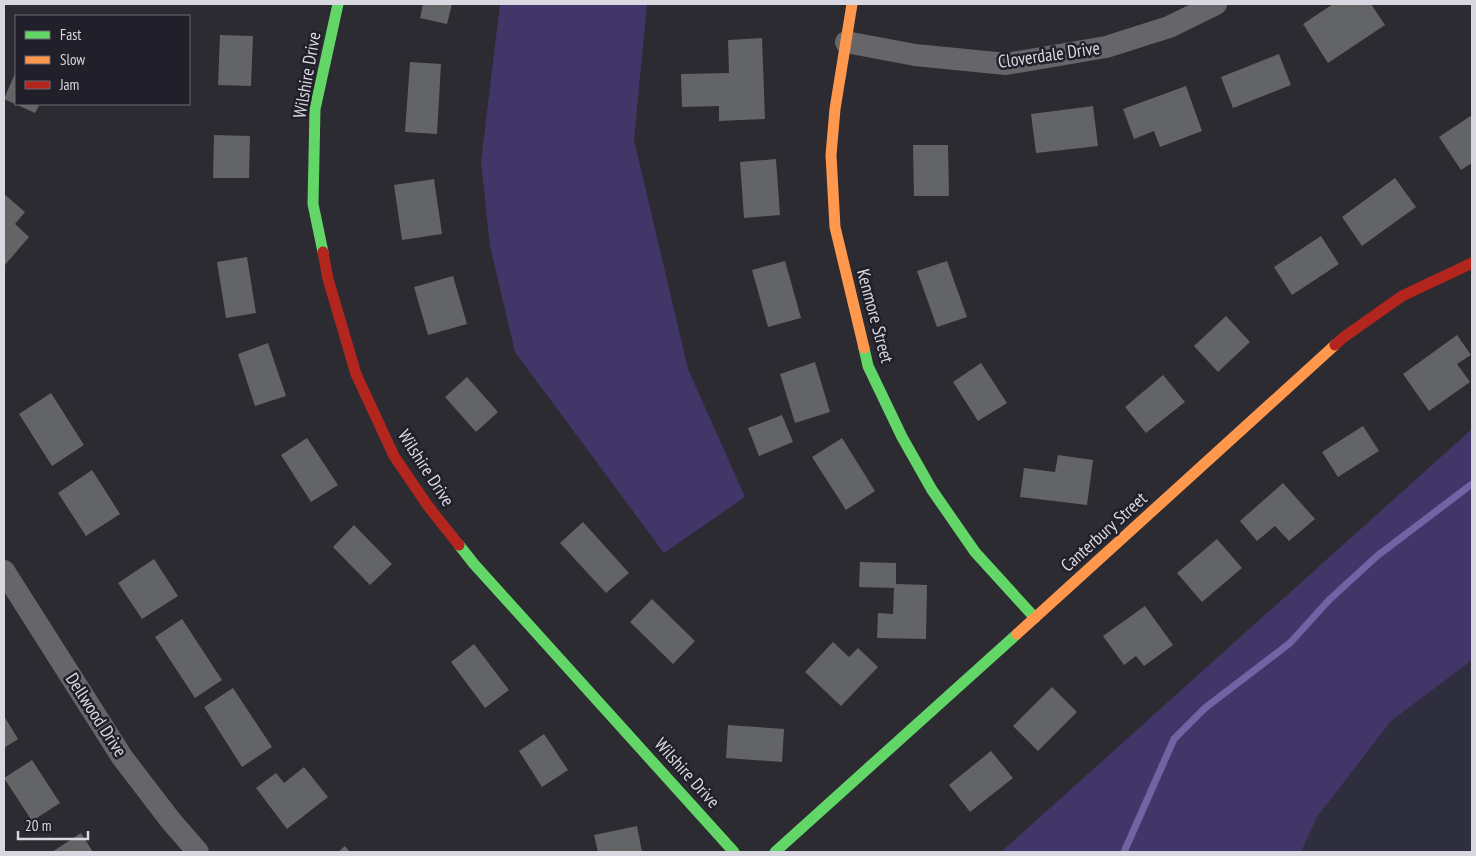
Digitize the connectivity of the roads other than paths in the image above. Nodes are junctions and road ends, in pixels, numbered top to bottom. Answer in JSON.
{"nodes":[{"id":1,"x":338,"y":4,"type":"edge"},
{"id":2,"x":852,"y":4,"type":"edge"},
{"id":3,"x":1216,"y":4,"type":"edge"},
{"id":4,"x":846,"y":42,"type":"junction"},
{"id":5,"x":1472,"y":263,"type":"edge"},
{"id":6,"x":4,"y":571,"type":"edge"},
{"id":7,"x":1035,"y":618,"type":"junction"},
{"id":8,"x":198,"y":852,"type":"edge"},
{"id":9,"x":734,"y":852,"type":"edge"},
{"id":10,"x":775,"y":852,"type":"edge"}],
"edges":[{"from":1,"to":9,"type":"street","name":"Wilshire Drive"},
{"from":2,"to":4,"type":"street","name":"Kenmore Street"},
{"from":3,"to":4,"type":"street","name":"Cloverdale Drive"},
{"from":4,"to":7,"type":"street","name":"Kenmore Street"},
{"from":5,"to":7,"type":"street","name":"Canterbury Street"},
{"from":6,"to":8,"type":"street","name":"Dellwood Drive"},
{"from":7,"to":10,"type":"street","name":"Canterbury Street"}]}
